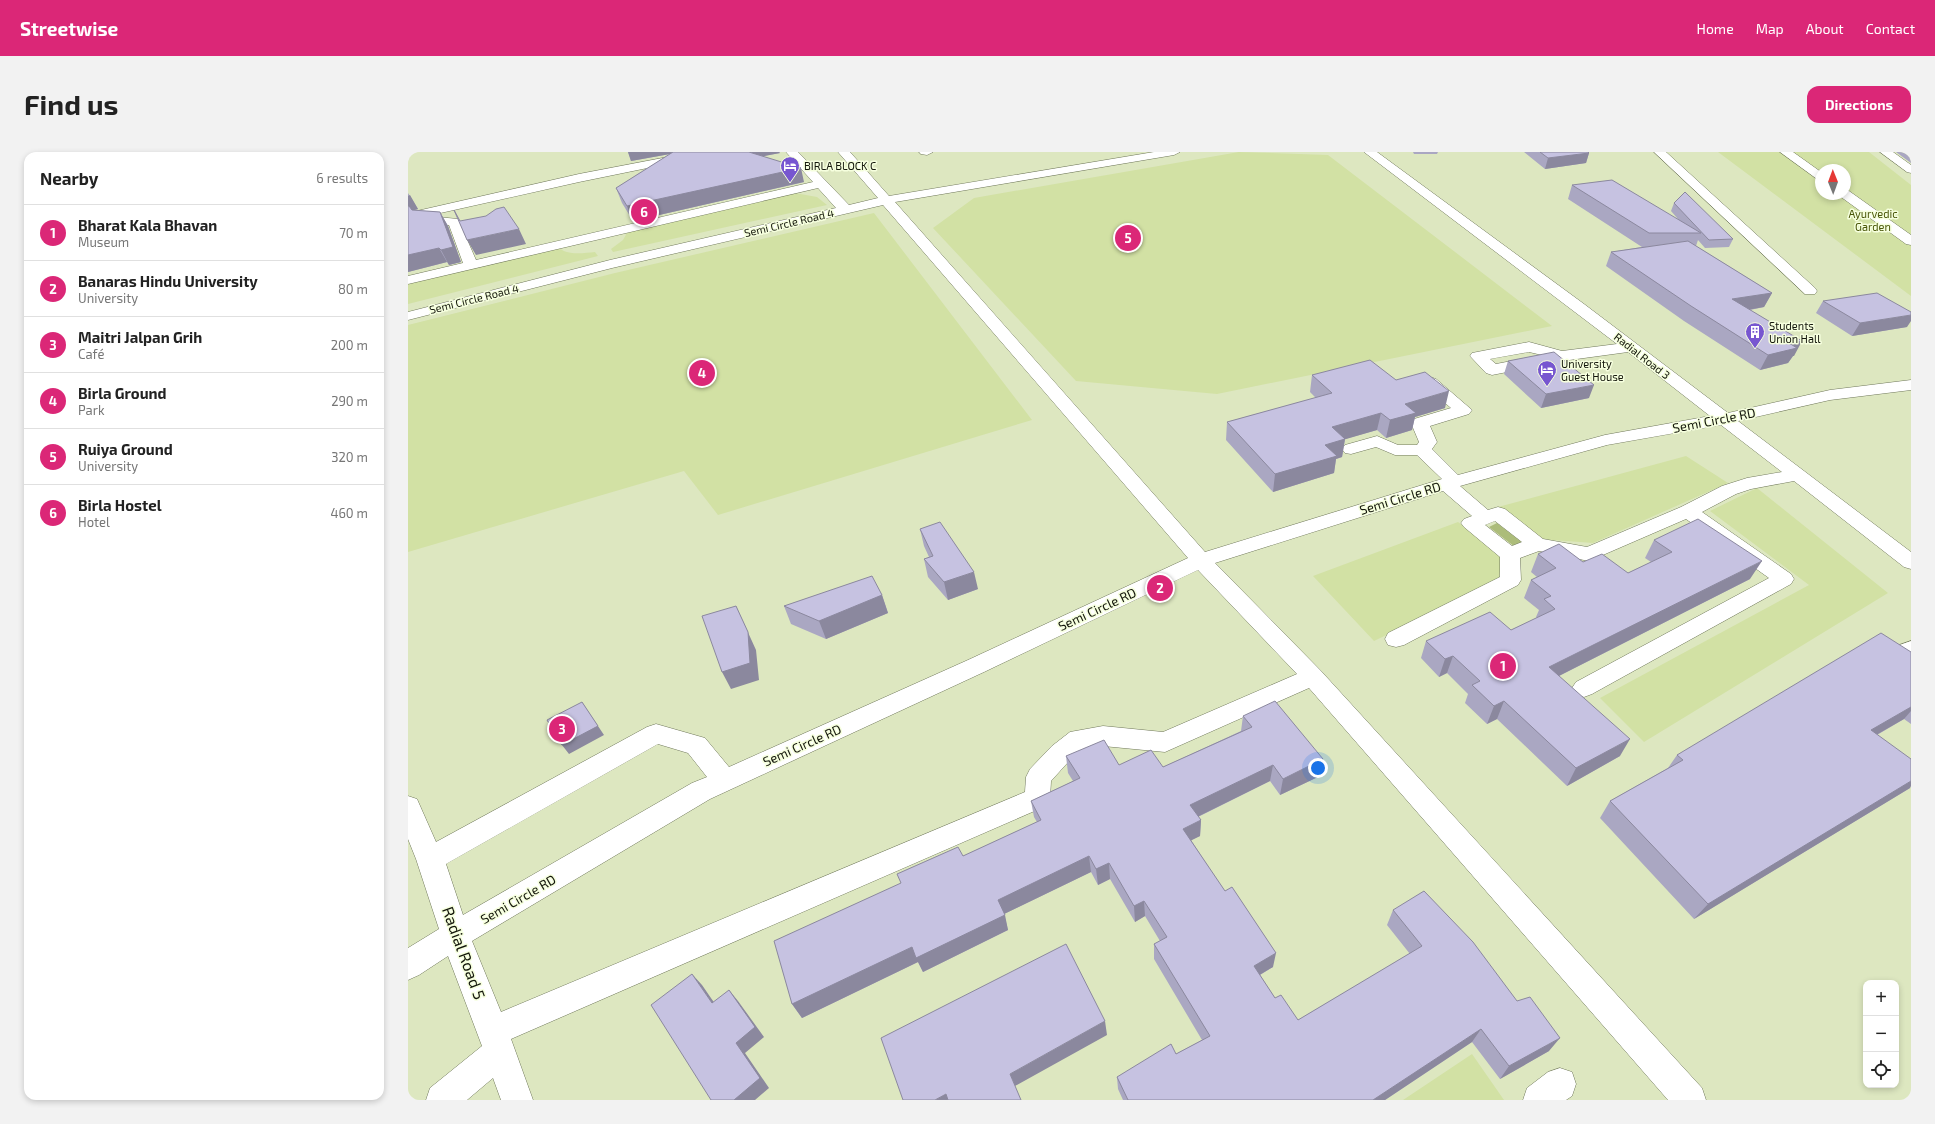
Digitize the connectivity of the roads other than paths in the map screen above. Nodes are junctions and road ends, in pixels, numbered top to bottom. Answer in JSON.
{"nodes":[{"id":1,"x":711,"y":152,"type":"edge"},
{"id":2,"x":792,"y":152,"type":"edge"},
{"id":3,"x":844,"y":152,"type":"edge"},
{"id":4,"x":1174,"y":152,"type":"edge"},
{"id":5,"x":1370,"y":152,"type":"edge"},
{"id":6,"x":1660,"y":152,"type":"edge"},
{"id":7,"x":1786,"y":152,"type":"edge"},
{"id":8,"x":1886,"y":152,"type":"edge"},
{"id":9,"x":1125,"y":156,"type":"edge"},
{"id":10,"x":1911,"y":170,"type":"edge"},
{"id":11,"x":1815,"y":173,"type":"edge"},
{"id":12,"x":821,"y":184,"type":"junction"},
{"id":13,"x":1851,"y":198,"type":"edge"},
{"id":14,"x":887,"y":200,"type":"junction"},
{"id":15,"x":848,"y":210,"type":"junction"},
{"id":16,"x":421,"y":214,"type":"junction"},
{"id":17,"x":408,"y":216,"type":"edge"},
{"id":18,"x":613,"y":232,"type":"junction"},
{"id":19,"x":1911,"y":241,"type":"edge"},
{"id":20,"x":567,"y":242,"type":"junction"},
{"id":21,"x":598,"y":249,"type":"dead end"},
{"id":22,"x":610,"y":264,"type":"junction"},
{"id":23,"x":471,"y":265,"type":"junction"},
{"id":24,"x":408,"y":280,"type":"edge"},
{"id":25,"x":1810,"y":291,"type":"dead end"},
{"id":26,"x":408,"y":316,"type":"edge"},
{"id":27,"x":1631,"y":348,"type":"junction"},
{"id":28,"x":1562,"y":356,"type":"dead end"},
{"id":29,"x":1430,"y":382,"type":"edge"},
{"id":30,"x":1911,"y":385,"type":"edge"},
{"id":31,"x":1724,"y":419,"type":"junction"},
{"id":32,"x":1350,"y":449,"type":"dead end"},
{"id":33,"x":1422,"y":450,"type":"junction"},
{"id":34,"x":1796,"y":474,"type":"junction"},
{"id":35,"x":1450,"y":482,"type":"junction"},
{"id":36,"x":1688,"y":511,"type":"junction"},
{"id":37,"x":1485,"y":517,"type":"junction"},
{"id":38,"x":1538,"y":544,"type":"junction"},
{"id":39,"x":1510,"y":555,"type":"junction"},
{"id":40,"x":1201,"y":560,"type":"junction"},
{"id":41,"x":1911,"y":562,"type":"edge"},
{"id":42,"x":1396,"y":639,"type":"dead end"},
{"id":43,"x":1911,"y":648,"type":"edge"},
{"id":44,"x":1911,"y":662,"type":"edge"},
{"id":45,"x":1313,"y":677,"type":"junction"},
{"id":46,"x":1584,"y":688,"type":"dead end"},
{"id":47,"x":724,"y":780,"type":"junction"},
{"id":48,"x":408,"y":808,"type":"edge"},
{"id":49,"x":430,"y":859,"type":"junction"},
{"id":50,"x":455,"y":935,"type":"junction"},
{"id":51,"x":408,"y":965,"type":"edge"},
{"id":52,"x":497,"y":1042,"type":"junction"},
{"id":53,"x":442,"y":1100,"type":"edge"},
{"id":54,"x":518,"y":1100,"type":"edge"},
{"id":55,"x":1690,"y":1100,"type":"edge"}],
"edges":[{"from":1,"to":16,"type":"street"},
{"from":2,"to":12,"type":"street"},
{"from":3,"to":14,"type":"street"},
{"from":4,"to":9,"type":"street","name":"Semi Circle Road 4"},
{"from":5,"to":27,"type":"street","name":"Radial Road 3"},
{"from":6,"to":25,"type":"street"},
{"from":7,"to":11,"type":"street"},
{"from":8,"to":10,"type":"street"},
{"from":9,"to":14,"type":"street","name":"Semi Circle Road 4"},
{"from":12,"to":15,"type":"street"},
{"from":12,"to":18,"type":"street"},
{"from":13,"to":19,"type":"street"},
{"from":14,"to":15,"type":"street","name":"Semi Circle Road 4"},
{"from":14,"to":40,"type":"street"},
{"from":15,"to":22,"type":"street","name":"Semi Circle Road 4"},
{"from":16,"to":17,"type":"street"},
{"from":16,"to":23,"type":"street"},
{"from":18,"to":20,"type":"street"},
{"from":18,"to":22,"type":"street"},
{"from":20,"to":21,"type":"street"},
{"from":20,"to":23,"type":"street"},
{"from":22,"to":26,"type":"street","name":"Semi Circle Road 4"},
{"from":23,"to":24,"type":"street"},
{"from":27,"to":28,"type":"street"},
{"from":27,"to":31,"type":"street","name":"Radial Road 3"},
{"from":29,"to":33,"type":"street"},
{"from":30,"to":31,"type":"street","name":"Semi Circle RD"},
{"from":31,"to":34,"type":"street","name":"Radial Road 3"},
{"from":31,"to":35,"type":"street","name":"Semi Circle RD"},
{"from":32,"to":33,"type":"street"},
{"from":33,"to":35,"type":"street"},
{"from":34,"to":36,"type":"street"},
{"from":34,"to":41,"type":"street","name":"Radial Road 3"},
{"from":35,"to":37,"type":"street"},
{"from":35,"to":40,"type":"street","name":"Semi Circle RD"},
{"from":36,"to":38,"type":"street"},
{"from":36,"to":46,"type":"street"},
{"from":37,"to":38,"type":"street"},
{"from":37,"to":39,"type":"street"},
{"from":38,"to":39,"type":"street"},
{"from":39,"to":42,"type":"street"},
{"from":40,"to":45,"type":"street"},
{"from":40,"to":47,"type":"street","name":"Semi Circle RD"},
{"from":43,"to":44,"type":"street"},
{"from":45,"to":52,"type":"street"},
{"from":45,"to":55,"type":"street"},
{"from":47,"to":49,"type":"street"},
{"from":47,"to":50,"type":"street","name":"Semi Circle RD"},
{"from":48,"to":49,"type":"street","name":"Radial Road 5"},
{"from":49,"to":50,"type":"street","name":"Radial Road 5"},
{"from":50,"to":51,"type":"street","name":"Semi Circle RD"},
{"from":50,"to":52,"type":"street","name":"Radial Road 5"},
{"from":52,"to":53,"type":"street"},
{"from":52,"to":54,"type":"street","name":"Radial Road 5"}]}
